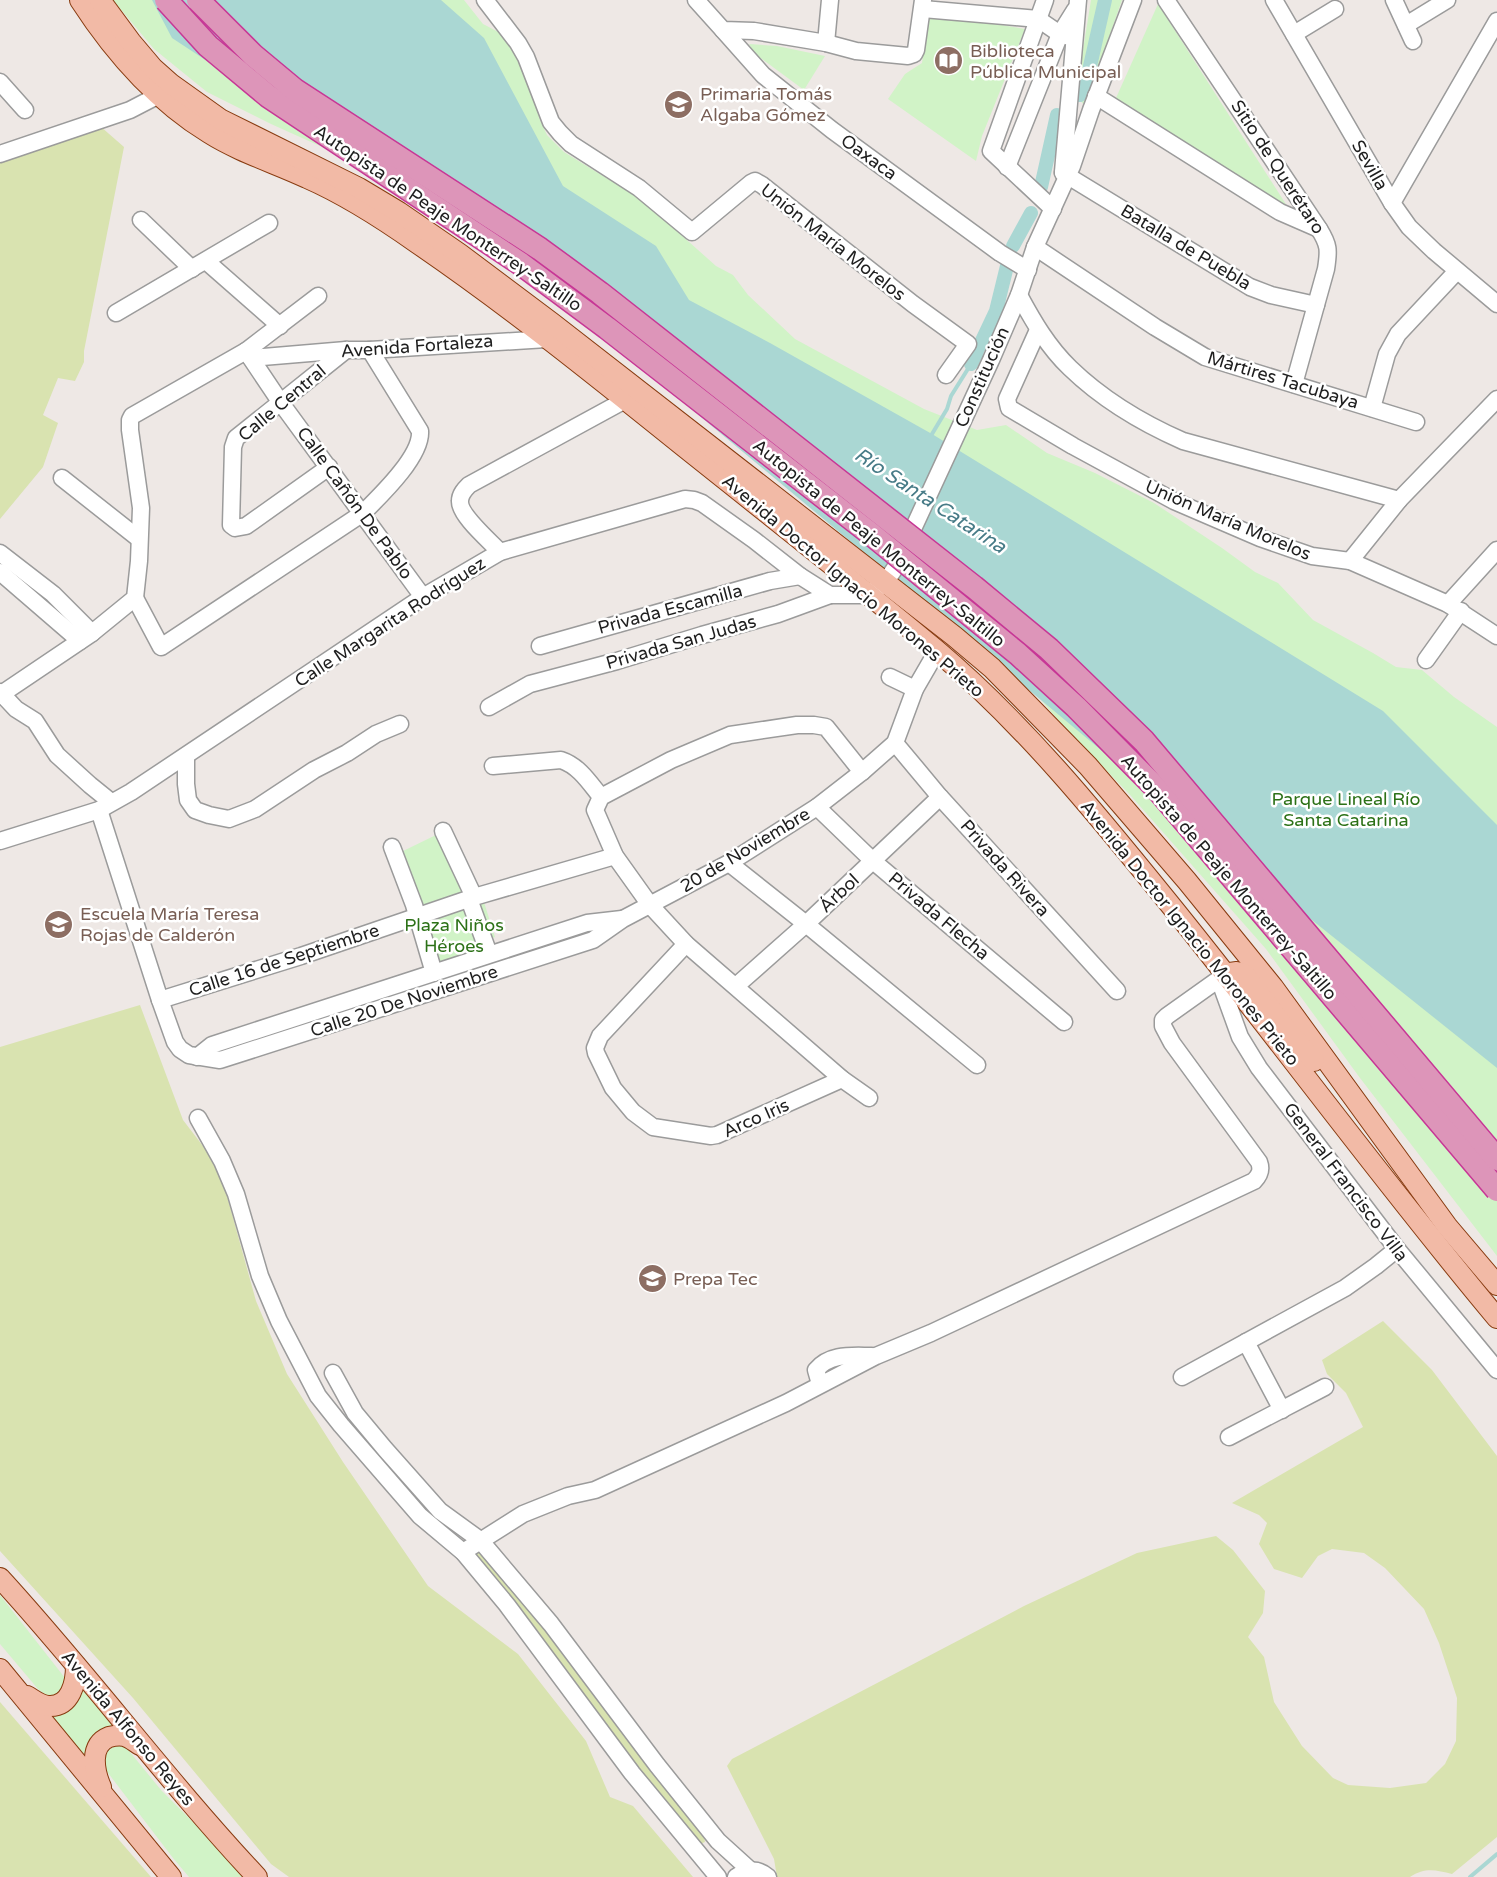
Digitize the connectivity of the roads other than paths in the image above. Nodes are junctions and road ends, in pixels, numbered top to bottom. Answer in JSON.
{"nodes":[{"id":1,"x":80,"y":0,"type":"edge"},
{"id":2,"x":100,"y":0,"type":"edge"},
{"id":3,"x":166,"y":0,"type":"edge"},
{"id":4,"x":198,"y":0,"type":"edge"},
{"id":5,"x":485,"y":0,"type":"edge"},
{"id":6,"x":696,"y":0,"type":"edge"},
{"id":7,"x":830,"y":0,"type":"edge"},
{"id":8,"x":1045,"y":0,"type":"edge"},
{"id":9,"x":1133,"y":0,"type":"edge"},
{"id":10,"x":1166,"y":0,"type":"edge"},
{"id":11,"x":1274,"y":0,"type":"edge"},
{"id":12,"x":1394,"y":0,"type":"edge"},
{"id":13,"x":1447,"y":0,"type":"edge"},
{"id":14,"x":1077,"y":3,"type":"edge"},
{"id":15,"x":923,"y":4,"type":"edge"},
{"id":16,"x":1335,"y":9,"type":"dead end"},
{"id":17,"x":1038,"y":19,"type":"junction"},
{"id":18,"x":1497,"y":21,"type":"edge"},
{"id":19,"x":1406,"y":25,"type":"junction"},
{"id":20,"x":723,"y":30,"type":"junction"},
{"id":21,"x":1294,"y":34,"type":"junction"},
{"id":22,"x":1067,"y":36,"type":"junction"},
{"id":23,"x":1413,"y":41,"type":"dead end"},
{"id":24,"x":826,"y":43,"type":"junction"},
{"id":25,"x":0,"y":82,"type":"edge"},
{"id":26,"x":159,"y":95,"type":"junction"},
{"id":27,"x":1070,"y":99,"type":"junction"},
{"id":28,"x":1094,"y":103,"type":"junction"},
{"id":29,"x":25,"y":110,"type":"dead end"},
{"id":30,"x":0,"y":153,"type":"edge"},
{"id":31,"x":1007,"y":167,"type":"junction"},
{"id":32,"x":1065,"y":178,"type":"junction"},
{"id":33,"x":1392,"y":203,"type":"junction"},
{"id":34,"x":1053,"y":209,"type":"junction"},
{"id":35,"x":141,"y":220,"type":"dead end"},
{"id":36,"x":269,"y":223,"type":"dead end"},
{"id":37,"x":1319,"y":229,"type":"junction"},
{"id":38,"x":1035,"y":247,"type":"junction"},
{"id":39,"x":199,"y":265,"type":"junction"},
{"id":40,"x":1028,"y":270,"type":"junction"},
{"id":41,"x":1457,"y":270,"type":"junction"},
{"id":42,"x":1018,"y":296,"type":"junction"},
{"id":43,"x":318,"y":297,"type":"dead end"},
{"id":44,"x":1497,"y":304,"type":"edge"},
{"id":45,"x":1316,"y":305,"type":"junction"},
{"id":46,"x":116,"y":313,"type":"dead end"},
{"id":47,"x":280,"y":326,"type":"junction"},
{"id":48,"x":1038,"y":330,"type":"junction"},
{"id":49,"x":547,"y":339,"type":"junction"},
{"id":50,"x":346,"y":350,"type":"junction"},
{"id":51,"x":370,"y":350,"type":"junction"},
{"id":52,"x":248,"y":354,"type":"junction"},
{"id":53,"x":946,"y":375,"type":"dead end"},
{"id":54,"x":1294,"y":384,"type":"junction"},
{"id":55,"x":627,"y":399,"type":"junction"},
{"id":56,"x":1497,"y":399,"type":"edge"},
{"id":57,"x":281,"y":403,"type":"junction"},
{"id":58,"x":1372,"y":408,"type":"junction"},
{"id":59,"x":1416,"y":423,"type":"dead end"},
{"id":60,"x":329,"y":467,"type":"junction"},
{"id":61,"x":62,"y":478,"type":"dead end"},
{"id":62,"x":1399,"y":500,"type":"junction"},
{"id":63,"x":363,"y":513,"type":"junction"},
{"id":64,"x":138,"y":538,"type":"junction"},
{"id":65,"x":500,"y":552,"type":"junction"},
{"id":66,"x":0,"y":553,"type":"edge"},
{"id":67,"x":1496,"y":553,"type":"edge"},
{"id":68,"x":1350,"y":561,"type":"junction"},
{"id":69,"x":0,"y":572,"type":"edge"},
{"id":70,"x":890,"y":575,"type":"junction"},
{"id":71,"x":800,"y":576,"type":"junction"},
{"id":72,"x":830,"y":595,"type":"junction"},
{"id":73,"x":867,"y":595,"type":"junction"},
{"id":74,"x":423,"y":597,"type":"junction"},
{"id":75,"x":135,"y":598,"type":"junction"},
{"id":76,"x":1455,"y":607,"type":"junction"},
{"id":77,"x":1497,"y":636,"type":"edge"},
{"id":78,"x":86,"y":637,"type":"junction"},
{"id":79,"x":540,"y":646,"type":"dead end"},
{"id":80,"x":937,"y":651,"type":"junction"},
{"id":81,"x":1426,"y":660,"type":"dead end"},
{"id":82,"x":890,"y":677,"type":"dead end"},
{"id":83,"x":915,"y":689,"type":"junction"},
{"id":84,"x":1,"y":693,"type":"edge"},
{"id":85,"x":489,"y":707,"type":"dead end"},
{"id":86,"x":400,"y":724,"type":"dead end"},
{"id":87,"x":895,"y":743,"type":"junction"},
{"id":88,"x":186,"y":756,"type":"junction"},
{"id":89,"x":493,"y":766,"type":"dead end"},
{"id":90,"x":862,"y":772,"type":"junction"},
{"id":91,"x":940,"y":797,"type":"junction"},
{"id":92,"x":598,"y":803,"type":"junction"},
{"id":93,"x":105,"y":806,"type":"junction"},
{"id":94,"x":817,"y":807,"type":"junction"},
{"id":95,"x":443,"y":831,"type":"dead end"},
{"id":96,"x":0,"y":841,"type":"edge"},
{"id":97,"x":392,"y":847,"type":"dead end"},
{"id":98,"x":615,"y":856,"type":"junction"},
{"id":99,"x":873,"y":861,"type":"junction"},
{"id":100,"x":729,"y":863,"type":"junction"},
{"id":101,"x":472,"y":898,"type":"junction"},
{"id":102,"x":650,"y":905,"type":"junction"},
{"id":103,"x":418,"y":916,"type":"junction"},
{"id":104,"x":623,"y":919,"type":"junction"},
{"id":105,"x":806,"y":924,"type":"junction"},
{"id":106,"x":686,"y":944,"type":"junction"},
{"id":107,"x":489,"y":954,"type":"junction"},
{"id":108,"x":434,"y":973,"type":"junction"},
{"id":109,"x":1222,"y":976,"type":"junction"},
{"id":110,"x":736,"y":986,"type":"junction"},
{"id":111,"x":1117,"y":991,"type":"dead end"},
{"id":112,"x":160,"y":1000,"type":"junction"},
{"id":113,"x":1064,"y":1022,"type":"dead end"},
{"id":114,"x":197,"y":1057,"type":"junction"},
{"id":115,"x":977,"y":1065,"type":"dead end"},
{"id":116,"x":1339,"y":1077,"type":"junction"},
{"id":117,"x":843,"y":1079,"type":"junction"},
{"id":118,"x":869,"y":1098,"type":"dead end"},
{"id":119,"x":198,"y":1118,"type":"dead end"},
{"id":120,"x":1497,"y":1158,"type":"edge"},
{"id":121,"x":1497,"y":1190,"type":"edge"},
{"id":122,"x":1396,"y":1249,"type":"junction"},
{"id":123,"x":1497,"y":1285,"type":"edge"},
{"id":124,"x":1497,"y":1318,"type":"edge"},
{"id":125,"x":1246,"y":1342,"type":"junction"},
{"id":126,"x":1497,"y":1370,"type":"edge"},
{"id":127,"x":333,"y":1373,"type":"dead end"},
{"id":128,"x":1182,"y":1377,"type":"dead end"},
{"id":129,"x":1326,"y":1387,"type":"dead end"},
{"id":130,"x":1282,"y":1410,"type":"junction"},
{"id":131,"x":355,"y":1413,"type":"junction"},
{"id":132,"x":341,"y":1425,"type":"junction"},
{"id":133,"x":1229,"y":1437,"type":"dead end"},
{"id":134,"x":480,"y":1540,"type":"junction"},
{"id":135,"x":463,"y":1552,"type":"junction"},
{"id":136,"x":0,"y":1578,"type":"edge"},
{"id":137,"x":76,"y":1665,"type":"junction"},
{"id":138,"x":0,"y":1669,"type":"edge"},
{"id":139,"x":20,"y":1692,"type":"junction"},
{"id":140,"x":147,"y":1750,"type":"junction"},
{"id":141,"x":103,"y":1793,"type":"junction"},
{"id":142,"x":743,"y":1874,"type":"edge"},
{"id":143,"x":171,"y":1877,"type":"edge"},
{"id":144,"x":257,"y":1877,"type":"edge"},
{"id":145,"x":718,"y":1877,"type":"edge"},
{"id":146,"x":768,"y":1877,"type":"edge"}],
"edges":[{"from":1,"to":26,"type":"main road","name":"Avenida Doctor Ignacio Morones Prieto"},
{"from":2,"to":70,"type":"main road","name":"Avenida Doctor Ignacio Morones Prieto"},
{"from":3,"to":121,"type":"highway","name":"Autopista de Peaje Monterrey-Saltillo","bridge":true},
{"from":4,"to":120,"type":"highway","name":"Autopista de Peaje Monterrey-Saltillo","bridge":true},
{"from":5,"to":53,"type":"street","name":"Unión María Morelos"},
{"from":6,"to":20,"type":"street","name":"Oaxaca"},
{"from":7,"to":24,"type":"street"},
{"from":8,"to":17,"type":"street"},
{"from":9,"to":28,"type":"street","name":"Constitución"},
{"from":10,"to":37,"type":"street","name":"Sitio de Querétaro"},
{"from":11,"to":21,"type":"street","name":"Sevilla"},
{"from":12,"to":19,"type":"street"},
{"from":13,"to":19,"type":"street"},
{"from":14,"to":22,"type":"street","name":"Constitución"},
{"from":15,"to":17,"type":"street"},
{"from":15,"to":24,"type":"street"},
{"from":16,"to":21,"type":"street"},
{"from":17,"to":22,"type":"street"},
{"from":17,"to":31,"type":"street"},
{"from":18,"to":33,"type":"street"},
{"from":19,"to":23,"type":"street"},
{"from":20,"to":24,"type":"street"},
{"from":20,"to":40,"type":"street","name":"Oaxaca"},
{"from":21,"to":33,"type":"street","name":"Sevilla"},
{"from":22,"to":27,"type":"street","name":"Constitución"},
{"from":22,"to":31,"type":"street"},
{"from":25,"to":29,"type":"street"},
{"from":26,"to":30,"type":"street"},
{"from":26,"to":49,"type":"main road","name":"Avenida Doctor Ignacio Morones Prieto"},
{"from":27,"to":28,"type":"street"},
{"from":27,"to":32,"type":"street","name":"Constitución"},
{"from":28,"to":32,"type":"street","name":"Constitución"},
{"from":28,"to":37,"type":"street"},
{"from":31,"to":34,"type":"street"},
{"from":32,"to":34,"type":"street","name":"Constitución"},
{"from":32,"to":45,"type":"street","name":"Batalla de Puebla"},
{"from":33,"to":41,"type":"street","name":"Sevilla"},
{"from":34,"to":38,"type":"street","name":"Constitución"},
{"from":35,"to":39,"type":"street"},
{"from":36,"to":39,"type":"street"},
{"from":37,"to":45,"type":"street","name":"Sitio de Querétaro"},
{"from":38,"to":40,"type":"street","name":"Constitución"},
{"from":38,"to":54,"type":"street","name":"Mártires Tacubaya"},
{"from":39,"to":46,"type":"street"},
{"from":39,"to":47,"type":"street"},
{"from":40,"to":42,"type":"street","name":"Constitución"},
{"from":41,"to":44,"type":"street","name":"Sevilla"},
{"from":41,"to":58,"type":"street"},
{"from":42,"to":48,"type":"street"},
{"from":42,"to":70,"type":"street","name":"Constitución","bridge":true},
{"from":43,"to":47,"type":"street"},
{"from":45,"to":54,"type":"street","name":"Sitio de Querétaro"},
{"from":47,"to":52,"type":"street"},
{"from":48,"to":62,"type":"street"},
{"from":48,"to":68,"type":"street","name":"Unión María Morelos"},
{"from":49,"to":51,"type":"street","name":"Avenida Fortaleza"},
{"from":49,"to":55,"type":"main road","name":"Avenida Doctor Ignacio Morones Prieto"},
{"from":50,"to":51,"type":"street","name":"Avenida Fortaleza"},
{"from":50,"to":52,"type":"street","name":"Avenida Fortaleza"},
{"from":50,"to":57,"type":"street","name":"Calle Central"},
{"from":51,"to":63,"type":"street"},
{"from":52,"to":57,"type":"street","name":"Calle Cañón De Pablo"},
{"from":52,"to":64,"type":"street"},
{"from":54,"to":58,"type":"street","name":"Mártires Tacubaya"},
{"from":55,"to":65,"type":"street"},
{"from":55,"to":73,"type":"main road","name":"Avenida Doctor Ignacio Morones Prieto"},
{"from":56,"to":62,"type":"street"},
{"from":57,"to":60,"type":"street","name":"Calle Cañón De Pablo"},
{"from":57,"to":60,"type":"street","name":"Calle Central"},
{"from":58,"to":59,"type":"street","name":"Mártires Tacubaya"},
{"from":60,"to":63,"type":"street","name":"Calle Cañón De Pablo"},
{"from":61,"to":64,"type":"street"},
{"from":62,"to":68,"type":"street"},
{"from":63,"to":74,"type":"street","name":"Calle Cañón De Pablo"},
{"from":63,"to":75,"type":"street"},
{"from":64,"to":75,"type":"street"},
{"from":65,"to":71,"type":"street","name":"Calle Margarita Rodríguez"},
{"from":65,"to":74,"type":"street","name":"Calle Margarita Rodríguez"},
{"from":66,"to":78,"type":"street"},
{"from":67,"to":76,"type":"street"},
{"from":68,"to":76,"type":"street","name":"Unión María Morelos"},
{"from":69,"to":78,"type":"street"},
{"from":70,"to":73,"type":"street"},
{"from":70,"to":116,"type":"main road","name":"Avenida Doctor Ignacio Morones Prieto"},
{"from":71,"to":72,"type":"street","name":"Calle Margarita Rodríguez"},
{"from":71,"to":79,"type":"street","name":"Privada Escamilla"},
{"from":72,"to":73,"type":"street"},
{"from":72,"to":85,"type":"street","name":"Privada San Judas"},
{"from":73,"to":80,"type":"main road","name":"Avenida Doctor Ignacio Morones Prieto"},
{"from":74,"to":88,"type":"street","name":"Calle Margarita Rodríguez"},
{"from":75,"to":78,"type":"street"},
{"from":76,"to":77,"type":"street","name":"Unión María Morelos"},
{"from":76,"to":81,"type":"street"},
{"from":78,"to":84,"type":"street"},
{"from":80,"to":83,"type":"street","name":"20 de Noviembre"},
{"from":80,"to":109,"type":"main road","name":"Avenida Doctor Ignacio Morones Prieto"},
{"from":82,"to":83,"type":"street"},
{"from":83,"to":87,"type":"street","name":"20 de Noviembre"},
{"from":84,"to":93,"type":"street"},
{"from":86,"to":88,"type":"street"},
{"from":87,"to":90,"type":"street","name":"20 de Noviembre"},
{"from":87,"to":91,"type":"street","name":"Privada Rivera"},
{"from":88,"to":93,"type":"street","name":"Calle Margarita Rodríguez"},
{"from":89,"to":92,"type":"street"},
{"from":90,"to":92,"type":"street"},
{"from":90,"to":94,"type":"street","name":"20 de Noviembre"},
{"from":91,"to":99,"type":"street","name":"Árbol"},
{"from":91,"to":111,"type":"street","name":"Privada Rivera"},
{"from":92,"to":98,"type":"street"},
{"from":93,"to":96,"type":"street","name":"Calle Margarita Rodríguez"},
{"from":93,"to":112,"type":"street"},
{"from":94,"to":99,"type":"street","name":"Privada Flecha"},
{"from":94,"to":100,"type":"street","name":"20 de Noviembre"},
{"from":95,"to":101,"type":"street"},
{"from":97,"to":103,"type":"street"},
{"from":98,"to":101,"type":"street","name":"Calle 16 de Septiembre"},
{"from":98,"to":102,"type":"street"},
{"from":99,"to":105,"type":"street","name":"Árbol"},
{"from":99,"to":113,"type":"street","name":"Privada Flecha"},
{"from":100,"to":102,"type":"street","name":"20 de Noviembre"},
{"from":100,"to":105,"type":"street"},
{"from":101,"to":103,"type":"street","name":"Calle 16 de Septiembre"},
{"from":101,"to":107,"type":"street"},
{"from":102,"to":104,"type":"street","name":"20 de Noviembre"},
{"from":102,"to":106,"type":"street"},
{"from":103,"to":108,"type":"street"},
{"from":103,"to":112,"type":"street","name":"Calle 16 de Septiembre"},
{"from":104,"to":107,"type":"street","name":"Calle 20 De Noviembre"},
{"from":104,"to":114,"type":"street","name":"Calle 20 De Noviembre"},
{"from":105,"to":110,"type":"street","name":"Árbol"},
{"from":105,"to":115,"type":"street"},
{"from":106,"to":110,"type":"street"},
{"from":106,"to":117,"type":"street","name":"Arco Iris"},
{"from":107,"to":108,"type":"street","name":"Calle 20 De Noviembre"},
{"from":108,"to":114,"type":"street","name":"Calle 20 De Noviembre"},
{"from":109,"to":116,"type":"main road"},
{"from":109,"to":122,"type":"street","name":"General Francisco Villa"},
{"from":109,"to":124,"type":"main road","name":"Avenida Doctor Ignacio Morones Prieto"},
{"from":109,"to":134,"type":"street"},
{"from":110,"to":117,"type":"street"},
{"from":112,"to":114,"type":"street"},
{"from":116,"to":123,"type":"main road","name":"Avenida Doctor Ignacio Morones Prieto"},
{"from":117,"to":118,"type":"street"},
{"from":119,"to":132,"type":"street"},
{"from":122,"to":125,"type":"street"},
{"from":122,"to":126,"type":"street","name":"General Francisco Villa"},
{"from":125,"to":128,"type":"street"},
{"from":125,"to":130,"type":"street"},
{"from":127,"to":131,"type":"street"},
{"from":129,"to":130,"type":"street"},
{"from":130,"to":133,"type":"street"},
{"from":131,"to":132,"type":"street"},
{"from":131,"to":134,"type":"street"},
{"from":132,"to":135,"type":"street"},
{"from":134,"to":135,"type":"street"},
{"from":134,"to":142,"type":"street"},
{"from":135,"to":145,"type":"street"},
{"from":136,"to":137,"type":"main road","name":"Avenida Alfonso Reyes"},
{"from":137,"to":139,"type":"main road"},
{"from":137,"to":140,"type":"main road","name":"Avenida Alfonso Reyes"},
{"from":138,"to":139,"type":"main road"},
{"from":139,"to":141,"type":"main road"},
{"from":140,"to":141,"type":"main road"},
{"from":140,"to":144,"type":"main road","name":"Avenida Alfonso Reyes"},
{"from":141,"to":143,"type":"main road"},
{"from":142,"to":146,"type":"street"}]}
